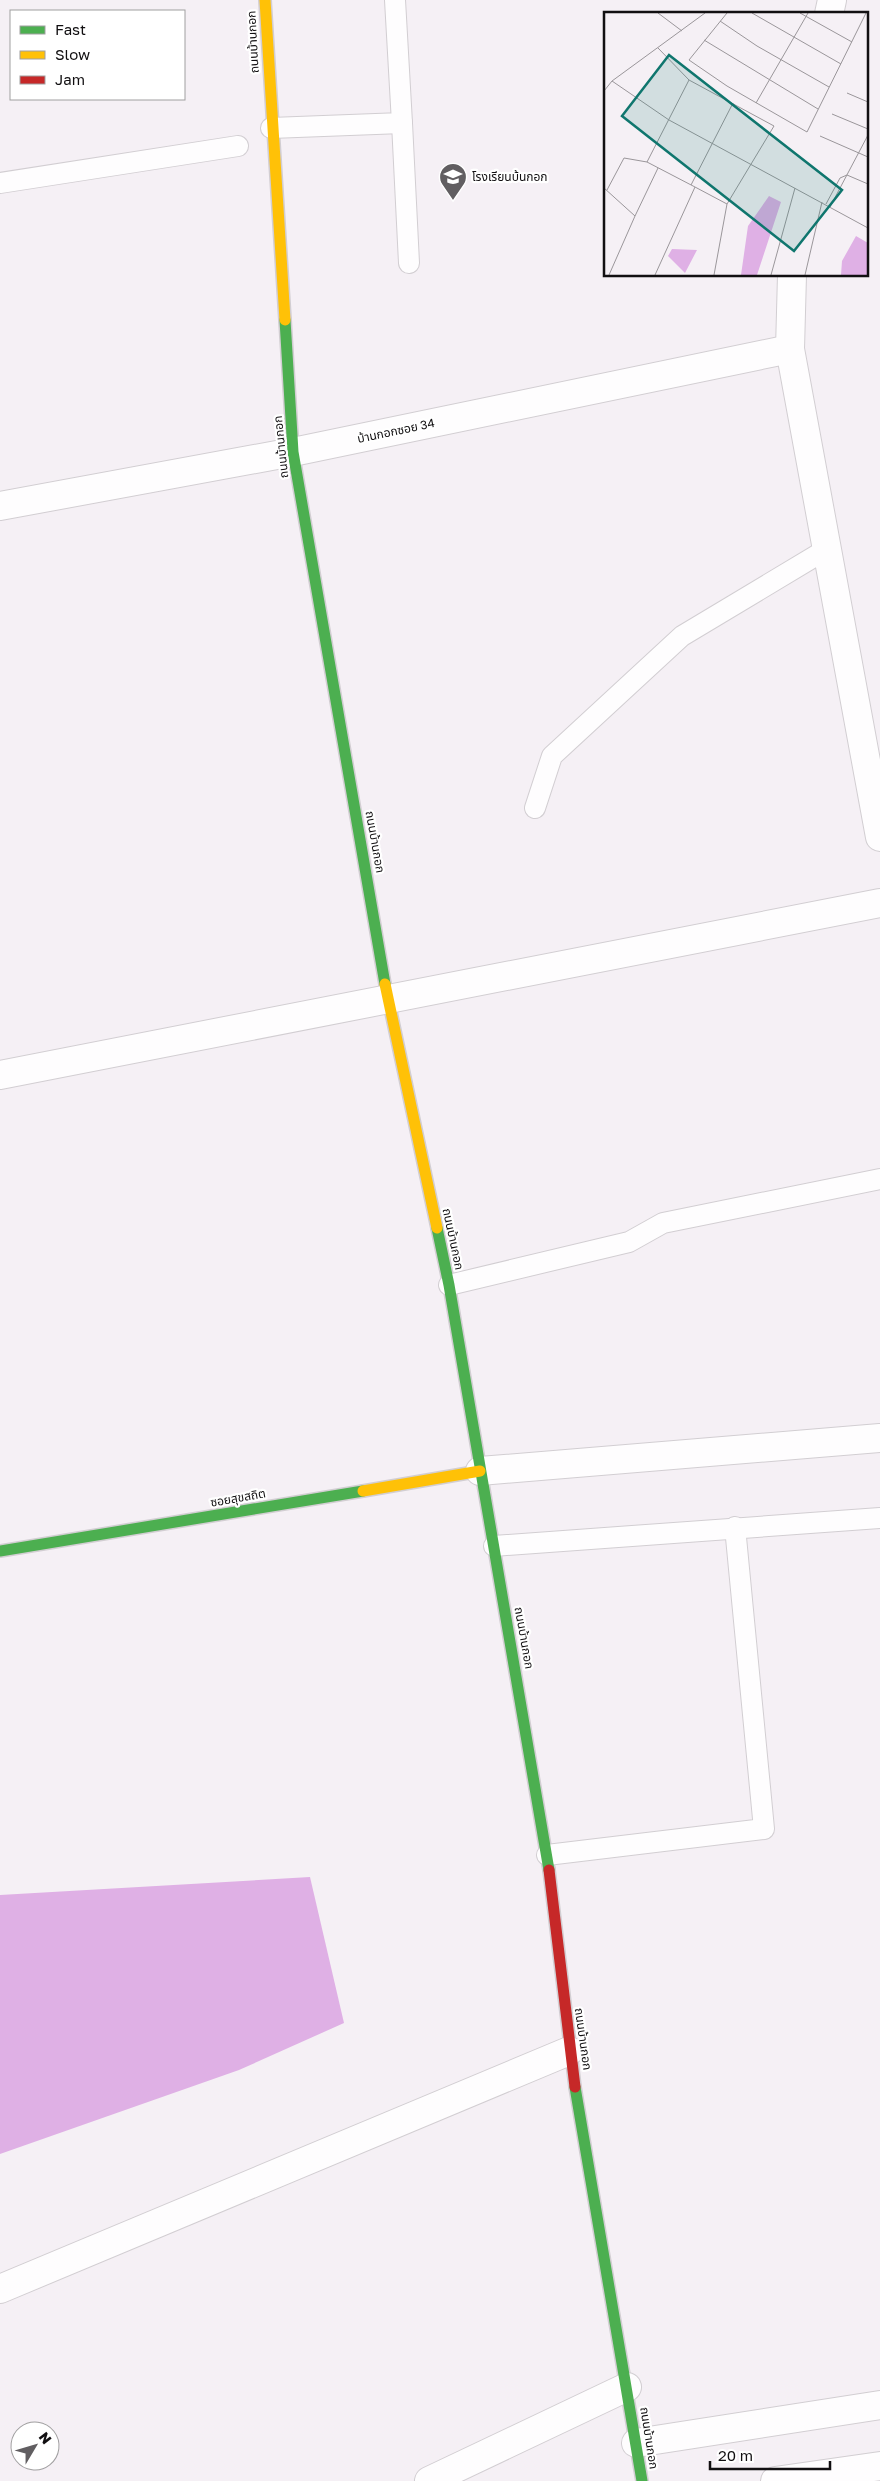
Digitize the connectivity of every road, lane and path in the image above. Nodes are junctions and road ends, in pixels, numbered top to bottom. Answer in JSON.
{"nodes":[{"id":1,"x":265,"y":0,"type":"edge"},
{"id":2,"x":395,"y":0,"type":"edge"},
{"id":3,"x":402,"y":123,"type":"junction"},
{"id":4,"x":271,"y":128,"type":"junction"},
{"id":5,"x":238,"y":146,"type":"dead end"},
{"id":6,"x":0,"y":183,"type":"edge"},
{"id":7,"x":409,"y":263,"type":"dead end"},
{"id":8,"x":792,"y":276,"type":"edge"},
{"id":9,"x":790,"y":349,"type":"junction"},
{"id":10,"x":294,"y":452,"type":"junction"},
{"id":11,"x":0,"y":506,"type":"edge"},
{"id":12,"x":826,"y":549,"type":"junction"},
{"id":13,"x":535,"y":808,"type":"dead end"},
{"id":14,"x":880,"y":837,"type":"edge"},
{"id":15,"x":880,"y":903,"type":"edge"},
{"id":16,"x":388,"y":1000,"type":"junction"},
{"id":17,"x":0,"y":1075,"type":"edge"},
{"id":18,"x":880,"y":1179,"type":"edge"},
{"id":19,"x":449,"y":1285,"type":"junction"},
{"id":20,"x":880,"y":1438,"type":"edge"},
{"id":21,"x":480,"y":1471,"type":"junction"},
{"id":22,"x":880,"y":1518,"type":"edge"},
{"id":23,"x":735,"y":1527,"type":"junction"},
{"id":24,"x":494,"y":1546,"type":"junction"},
{"id":25,"x":0,"y":1552,"type":"edge"},
{"id":26,"x":547,"y":1855,"type":"junction"},
{"id":27,"x":569,"y":2051,"type":"junction"},
{"id":28,"x":0,"y":2289,"type":"edge"},
{"id":29,"x":627,"y":2387,"type":"junction"},
{"id":30,"x":880,"y":2405,"type":"edge"},
{"id":31,"x":636,"y":2443,"type":"junction"},
{"id":32,"x":880,"y":2466,"type":"edge"},
{"id":33,"x":429,"y":2481,"type":"edge"},
{"id":34,"x":642,"y":2481,"type":"edge"},
{"id":35,"x":775,"y":2481,"type":"edge"}],
"edges":[{"from":1,"to":4,"type":"street","name":"ถนนบ้านกอก"},
{"from":2,"to":3,"type":"lane"},
{"from":3,"to":4,"type":"lane"},
{"from":3,"to":7,"type":"lane"},
{"from":4,"to":10,"type":"street","name":"ถนนบ้านกอก"},
{"from":5,"to":6,"type":"lane"},
{"from":8,"to":9,"type":"street"},
{"from":9,"to":10,"type":"street","name":"บ้านกอกซอย 34"},
{"from":9,"to":12,"type":"street"},
{"from":10,"to":11,"type":"street","name":"บ้านกอกซอย 34"},
{"from":10,"to":16,"type":"street","name":"ถนนบ้านกอก"},
{"from":12,"to":13,"type":"lane"},
{"from":12,"to":14,"type":"street"},
{"from":15,"to":16,"type":"street"},
{"from":16,"to":17,"type":"street"},
{"from":16,"to":19,"type":"street","name":"ถนนบ้านกอก"},
{"from":18,"to":19,"type":"lane"},
{"from":19,"to":21,"type":"street","name":"ถนนบ้านกอก"},
{"from":20,"to":21,"type":"street"},
{"from":21,"to":24,"type":"street","name":"ถนนบ้านกอก"},
{"from":21,"to":25,"type":"street","name":"ซอยสุขสถิต"},
{"from":22,"to":23,"type":"lane"},
{"from":23,"to":24,"type":"lane"},
{"from":23,"to":26,"type":"lane"},
{"from":24,"to":26,"type":"street","name":"ถนนบ้านกอก"},
{"from":26,"to":27,"type":"street","name":"ถนนบ้านกอก"},
{"from":27,"to":28,"type":"street"},
{"from":27,"to":29,"type":"street","name":"ถนนบ้านกอก"},
{"from":29,"to":31,"type":"street","name":"ถนนบ้านกอก"},
{"from":29,"to":33,"type":"street"},
{"from":30,"to":31,"type":"street"},
{"from":31,"to":34,"type":"street","name":"ถนนบ้านกอก"},
{"from":32,"to":35,"type":"street"}]}
